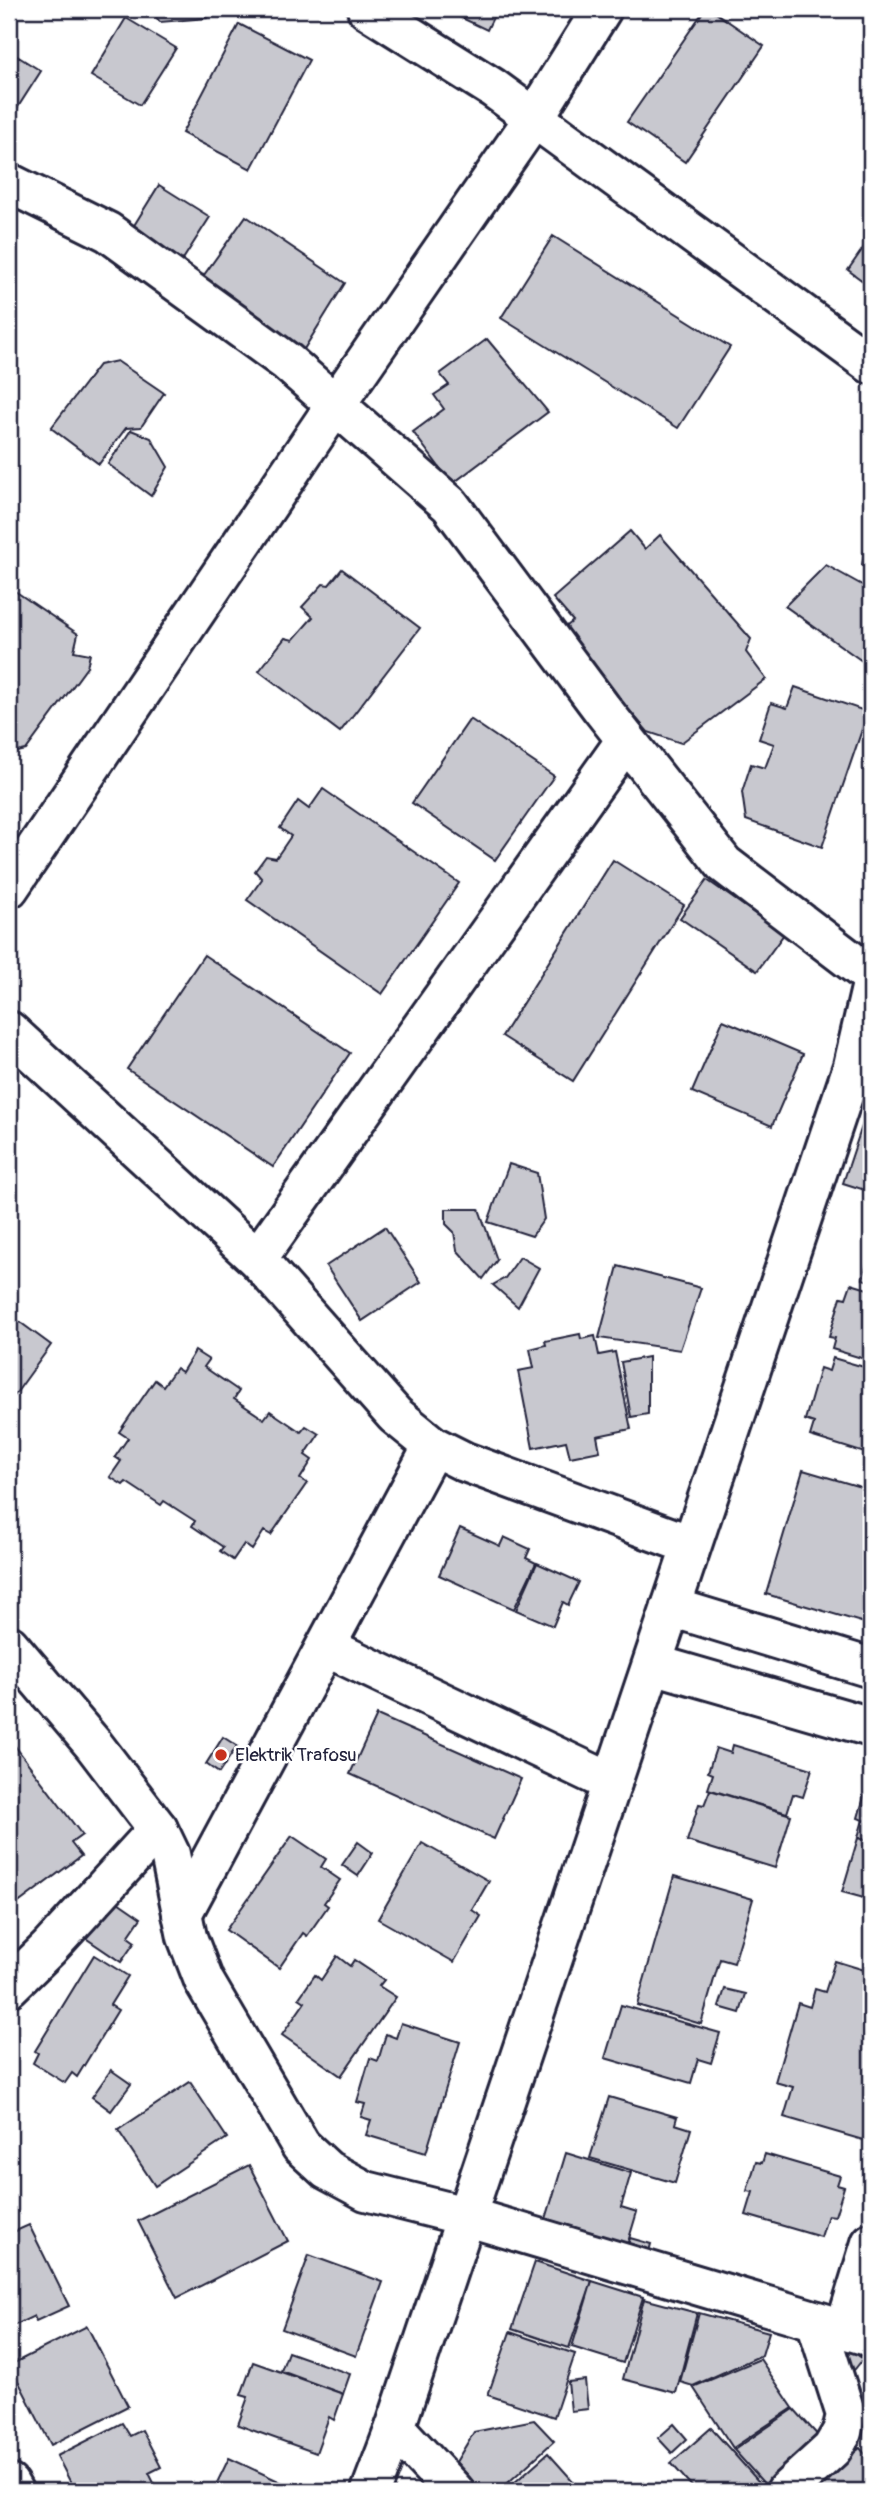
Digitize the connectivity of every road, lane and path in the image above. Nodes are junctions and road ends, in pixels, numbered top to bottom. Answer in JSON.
{"nodes":[{"id":1,"x":367,"y":9,"type":"edge"},
{"id":2,"x":602,"y":9,"type":"edge"},
{"id":3,"x":534,"y":118,"type":"junction"},
{"id":4,"x":9,"y":183,"type":"edge"},
{"id":5,"x":871,"y":364,"type":"edge"},
{"id":6,"x":336,"y":404,"type":"junction"},
{"id":7,"x":626,"y":740,"type":"junction"},
{"id":8,"x":9,"y":888,"type":"edge"},
{"id":9,"x":871,"y":976,"type":"edge"},
{"id":10,"x":871,"y":988,"type":"edge"},
{"id":11,"x":9,"y":1031,"type":"edge"},
{"id":12,"x":862,"y":1069,"type":"edge"},
{"id":13,"x":257,"y":1259,"type":"junction"},
{"id":14,"x":433,"y":1446,"type":"junction"},
{"id":15,"x":691,"y":1545,"type":"junction"},
{"id":16,"x":671,"y":1607,"type":"junction"},
{"id":17,"x":9,"y":1645,"type":"edge"},
{"id":18,"x":326,"y":1647,"type":"junction"},
{"id":19,"x":653,"y":1664,"type":"junction"},
{"id":20,"x":871,"y":1668,"type":"edge"},
{"id":21,"x":871,"y":1727,"type":"edge"},
{"id":22,"x":612,"y":1783,"type":"junction"},
{"id":23,"x":158,"y":1829,"type":"junction"},
{"id":24,"x":182,"y":1914,"type":"junction"},
{"id":25,"x":9,"y":1987,"type":"edge"},
{"id":26,"x":465,"y":2216,"type":"junction"},
{"id":27,"x":871,"y":2243,"type":"edge"},
{"id":28,"x":844,"y":2329,"type":"edge"},
{"id":29,"x":395,"y":2428,"type":"junction"},
{"id":30,"x":9,"y":2484,"type":"edge"},
{"id":31,"x":13,"y":2491,"type":"edge"},
{"id":32,"x":370,"y":2491,"type":"edge"},
{"id":33,"x":454,"y":2491,"type":"edge"},
{"id":34,"x":786,"y":2491,"type":"edge"}],
"edges":[{"from":1,"to":3,"type":"street"},
{"from":2,"to":3,"type":"street"},
{"from":3,"to":5,"type":"street"},
{"from":3,"to":6,"type":"street"},
{"from":4,"to":6,"type":"street"},
{"from":6,"to":7,"type":"street"},
{"from":6,"to":8,"type":"street"},
{"from":7,"to":9,"type":"street"},
{"from":7,"to":13,"type":"street"},
{"from":10,"to":12,"type":"street"},
{"from":11,"to":13,"type":"street"},
{"from":12,"to":15,"type":"street"},
{"from":13,"to":14,"type":"street"},
{"from":14,"to":15,"type":"street"},
{"from":14,"to":18,"type":"street"},
{"from":15,"to":16,"type":"street"},
{"from":16,"to":19,"type":"street"},
{"from":16,"to":20,"type":"street"},
{"from":17,"to":23,"type":"street"},
{"from":18,"to":22,"type":"street"},
{"from":18,"to":24,"type":"street"},
{"from":19,"to":21,"type":"street"},
{"from":19,"to":22,"type":"street"},
{"from":22,"to":26,"type":"street"},
{"from":23,"to":24,"type":"street"},
{"from":23,"to":25,"type":"street"},
{"from":24,"to":26,"type":"street"},
{"from":26,"to":28,"type":"street"},
{"from":26,"to":29,"type":"street"},
{"from":27,"to":28,"type":"street"},
{"from":28,"to":34,"type":"street"},
{"from":29,"to":32,"type":"street"},
{"from":29,"to":33,"type":"street"},
{"from":30,"to":31,"type":"street"}]}
